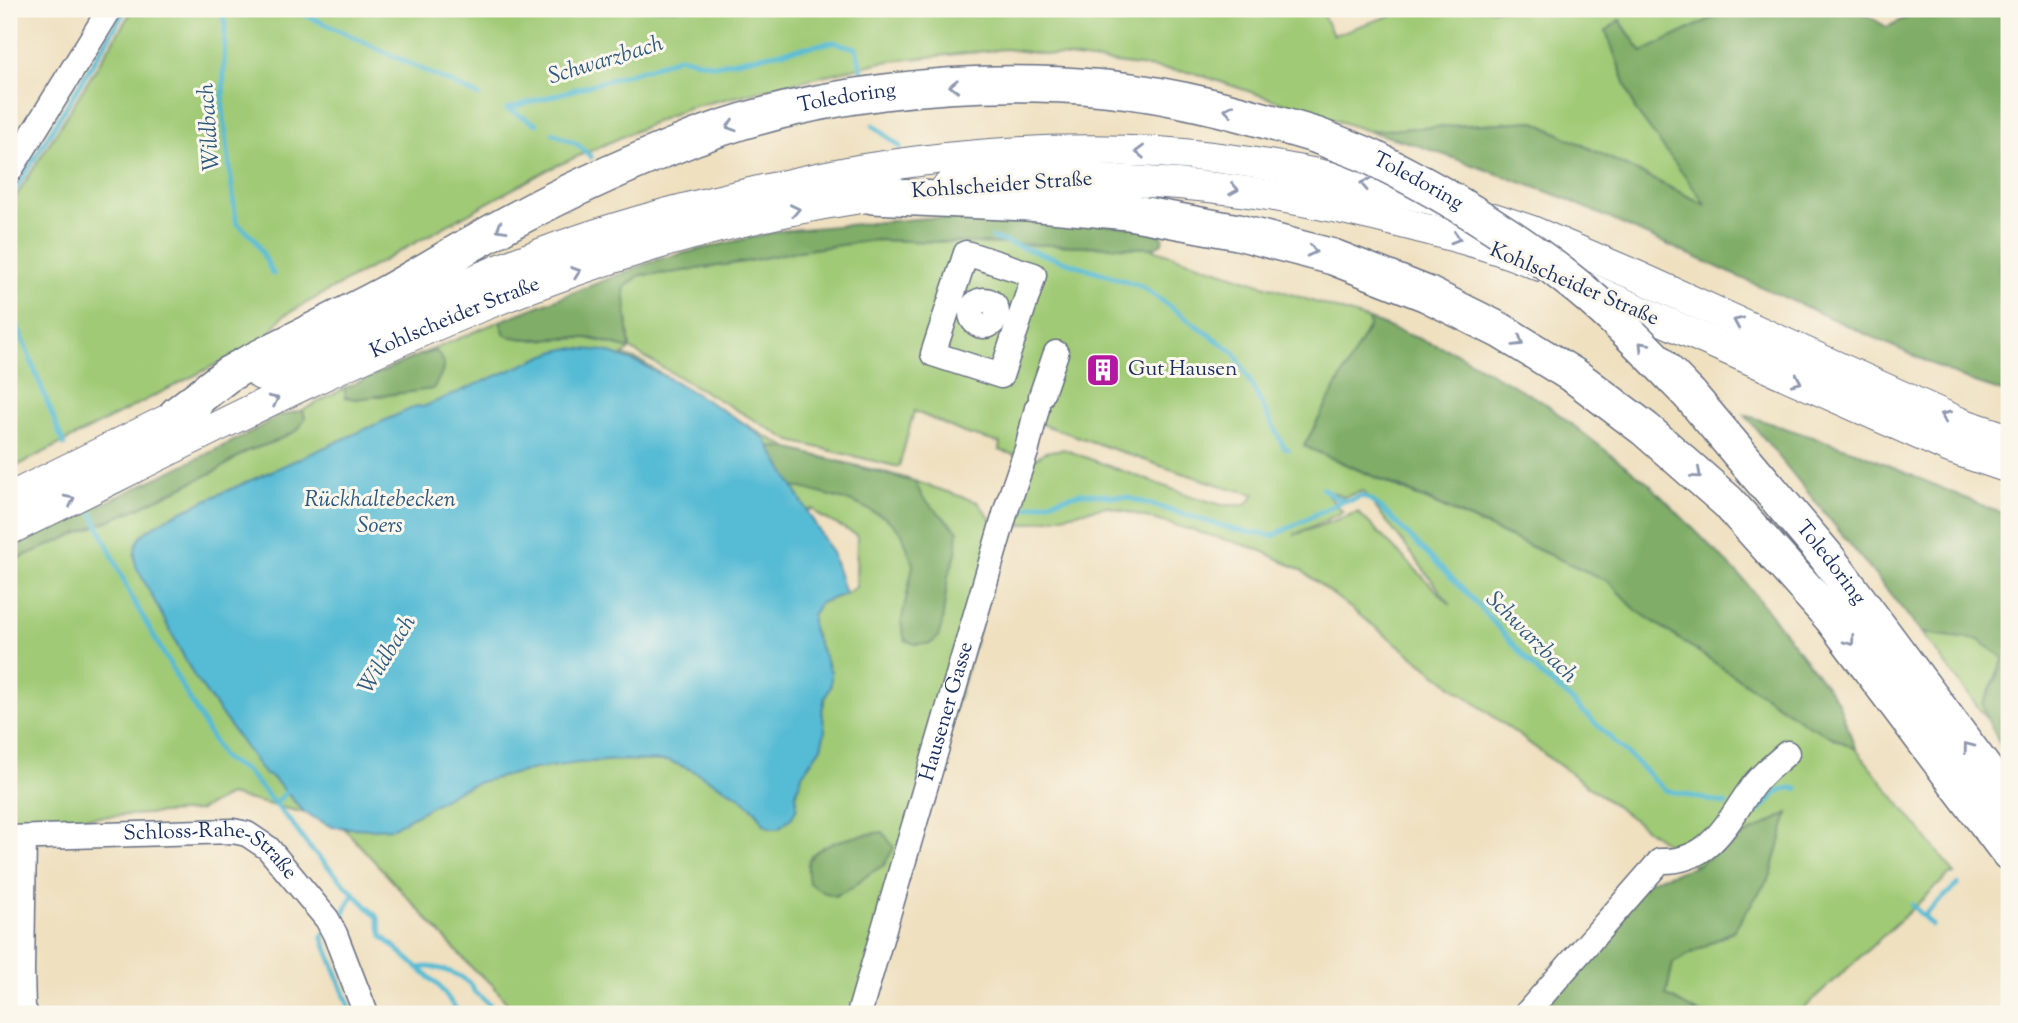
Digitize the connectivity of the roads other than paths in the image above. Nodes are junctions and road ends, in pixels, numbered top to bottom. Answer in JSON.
{"nodes":[{"id":1,"x":110,"y":9,"type":"edge"},
{"id":2,"x":9,"y":172,"type":"edge"},
{"id":3,"x":873,"y":196,"type":"junction"},
{"id":4,"x":997,"y":263,"type":"junction"},
{"id":5,"x":1056,"y":353,"type":"dead end"},
{"id":6,"x":966,"y":364,"type":"junction"},
{"id":7,"x":177,"y":414,"type":"junction"},
{"id":8,"x":2009,"y":439,"type":"edge"},
{"id":9,"x":2009,"y":468,"type":"edge"},
{"id":10,"x":9,"y":498,"type":"edge"},
{"id":11,"x":9,"y":530,"type":"edge"},
{"id":12,"x":1787,"y":753,"type":"dead end"},
{"id":13,"x":2009,"y":802,"type":"edge"},
{"id":14,"x":16,"y":838,"type":"edge"},
{"id":15,"x":2009,"y":853,"type":"edge"},
{"id":16,"x":15,"y":910,"type":"edge"},
{"id":17,"x":15,"y":972,"type":"edge"},
{"id":18,"x":26,"y":1014,"type":"edge"},
{"id":19,"x":366,"y":1014,"type":"edge"},
{"id":20,"x":859,"y":1014,"type":"edge"},
{"id":21,"x":1526,"y":1014,"type":"edge"}],
"edges":[{"from":1,"to":2,"type":"street"},
{"from":3,"to":9,"type":"main road","name":"Kohlscheider Straße","one_way":true},
{"from":11,"to":3,"type":"main road","name":"Kohlscheider Straße","one_way":true},
{"from":3,"to":15,"type":"highway","name":"Toledoring","one_way":true},
{"from":4,"to":6,"type":"street"},
{"from":4,"to":6,"type":"street"},
{"from":4,"to":6,"type":"street"},
{"from":5,"to":20,"type":"street","name":"Hausener Gasse"},
{"from":8,"to":7,"type":"main road","name":"Kohlscheider Straße","one_way":true},
{"from":7,"to":10,"type":"main road","name":"Kohlscheider Straße"},
{"from":13,"to":7,"type":"highway","name":"Toledoring","one_way":true,"bridge":true},
{"from":12,"to":21,"type":"street"},
{"from":14,"to":16,"type":"street"},
{"from":14,"to":19,"type":"street","name":"Schloss-Rahe-Straße"},
{"from":16,"to":17,"type":"street"},
{"from":17,"to":18,"type":"street"}]}
